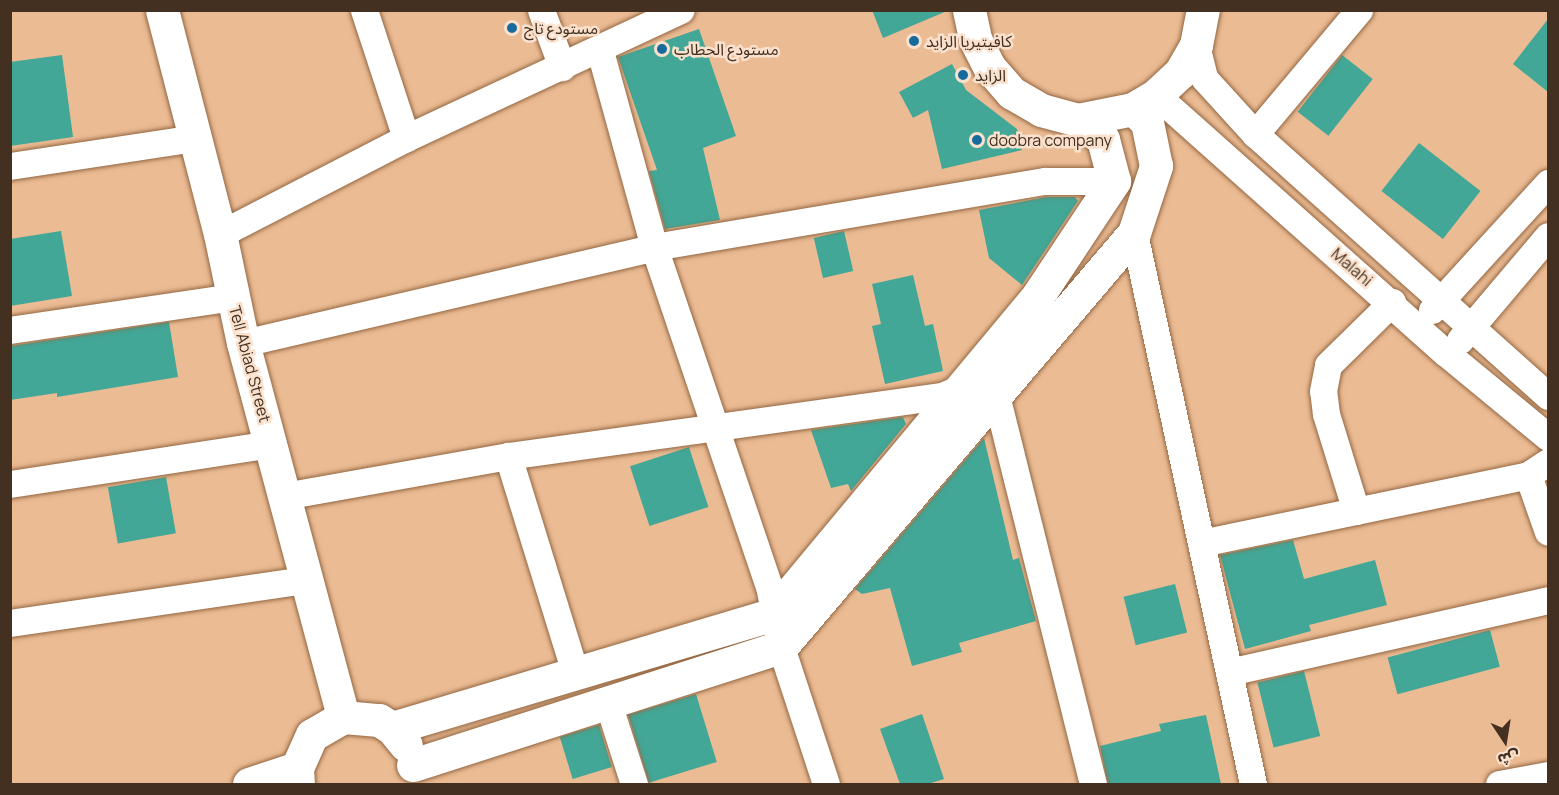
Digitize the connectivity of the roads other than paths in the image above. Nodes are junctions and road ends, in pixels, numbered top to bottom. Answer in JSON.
{"nodes":[{"id":1,"x":162,"y":10,"type":"edge"},
{"id":2,"x":364,"y":10,"type":"edge"},
{"id":3,"x":541,"y":10,"type":"edge"},
{"id":4,"x":681,"y":10,"type":"edge"},
{"id":5,"x":969,"y":10,"type":"edge"},
{"id":6,"x":1203,"y":10,"type":"edge"},
{"id":7,"x":1359,"y":10,"type":"edge"},
{"id":8,"x":1196,"y":45,"type":"junction"},
{"id":9,"x":600,"y":51,"type":"junction"},
{"id":10,"x":562,"y":67,"type":"junction"},
{"id":11,"x":1144,"y":102,"type":"junction"},
{"id":12,"x":1078,"y":120,"type":"junction"},
{"id":13,"x":1255,"y":134,"type":"junction"},
{"id":14,"x":195,"y":138,"type":"junction"},
{"id":15,"x":406,"y":138,"type":"junction"},
{"id":16,"x":10,"y":166,"type":"edge"},
{"id":17,"x":1114,"y":182,"type":"junction"},
{"id":18,"x":1548,"y":183,"type":"edge"},
{"id":19,"x":1134,"y":233,"type":"junction"},
{"id":20,"x":220,"y":234,"type":"junction"},
{"id":21,"x":1548,"y":236,"type":"edge"},
{"id":22,"x":654,"y":247,"type":"junction"},
{"id":23,"x":1039,"y":294,"type":"junction"},
{"id":24,"x":233,"y":297,"type":"junction"},
{"id":25,"x":1443,"y":299,"type":"junction"},
{"id":26,"x":1392,"y":302,"type":"junction"},
{"id":27,"x":1065,"y":314,"type":"junction"},
{"id":28,"x":1417,"y":324,"type":"junction"},
{"id":29,"x":1474,"y":327,"type":"junction"},
{"id":30,"x":10,"y":330,"type":"edge"},
{"id":31,"x":243,"y":343,"type":"junction"},
{"id":32,"x":1446,"y":353,"type":"junction"},
{"id":33,"x":962,"y":387,"type":"junction"},
{"id":34,"x":996,"y":395,"type":"junction"},
{"id":35,"x":1548,"y":396,"type":"edge"},
{"id":36,"x":716,"y":425,"type":"junction"},
{"id":37,"x":1548,"y":437,"type":"edge"},
{"id":38,"x":272,"y":444,"type":"junction"},
{"id":39,"x":508,"y":456,"type":"junction"},
{"id":40,"x":1538,"y":469,"type":"edge"},
{"id":41,"x":10,"y":484,"type":"edge"},
{"id":42,"x":284,"y":496,"type":"junction"},
{"id":43,"x":1356,"y":511,"type":"junction"},
{"id":44,"x":1548,"y":532,"type":"edge"},
{"id":45,"x":1201,"y":543,"type":"junction"},
{"id":46,"x":306,"y":580,"type":"junction"},
{"id":47,"x":1548,"y":600,"type":"edge"},
{"id":48,"x":772,"y":615,"type":"junction"},
{"id":49,"x":10,"y":623,"type":"edge"},
{"id":50,"x":781,"y":647,"type":"junction"},
{"id":51,"x":1229,"y":672,"type":"junction"},
{"id":52,"x":576,"y":675,"type":"junction"},
{"id":53,"x":609,"y":703,"type":"junction"},
{"id":54,"x":343,"y":717,"type":"junction"},
{"id":55,"x":392,"y":728,"type":"junction"},
{"id":56,"x":413,"y":775,"type":"edge"},
{"id":57,"x":1548,"y":775,"type":"edge"},
{"id":58,"x":297,"y":776,"type":"edge"},
{"id":59,"x":249,"y":784,"type":"edge"},
{"id":60,"x":634,"y":784,"type":"edge"},
{"id":61,"x":826,"y":784,"type":"edge"},
{"id":62,"x":1092,"y":784,"type":"edge"},
{"id":63,"x":1253,"y":784,"type":"edge"},
{"id":64,"x":1499,"y":784,"type":"edge"}],
"edges":[{"from":1,"to":14,"type":"main road","name":"Tell Abiad Street"},
{"from":2,"to":15,"type":"street"},
{"from":3,"to":10,"type":"street"},
{"from":4,"to":9,"type":"street"},
{"from":5,"to":12,"type":"main road"},
{"from":6,"to":8,"type":"main road"},
{"from":7,"to":13,"type":"street"},
{"from":8,"to":11,"type":"main road"},
{"from":8,"to":13,"type":"street"},
{"from":9,"to":10,"type":"street"},
{"from":9,"to":22,"type":"street"},
{"from":10,"to":15,"type":"street"},
{"from":11,"to":12,"type":"main road"},
{"from":11,"to":19,"type":"main road"},
{"from":11,"to":26,"type":"street","name":"Malahi"},
{"from":12,"to":17,"type":"main road"},
{"from":13,"to":25,"type":"street"},
{"from":14,"to":16,"type":"street"},
{"from":14,"to":20,"type":"main road","name":"Tell Abiad Street"},
{"from":15,"to":20,"type":"street"},
{"from":17,"to":22,"type":"street"},
{"from":17,"to":23,"type":"main road"},
{"from":18,"to":25,"type":"street"},
{"from":19,"to":27,"type":"main road"},
{"from":19,"to":45,"type":"street"},
{"from":20,"to":24,"type":"main road","name":"Tell Abiad Street"},
{"from":21,"to":29,"type":"street"},
{"from":22,"to":31,"type":"street"},
{"from":22,"to":36,"type":"street"},
{"from":23,"to":27,"type":"main road"},
{"from":23,"to":33,"type":"main road"},
{"from":24,"to":30,"type":"street"},
{"from":24,"to":31,"type":"main road","name":"Tell Abiad Street"},
{"from":25,"to":28,"type":"street"},
{"from":25,"to":29,"type":"street"},
{"from":26,"to":28,"type":"street","name":"Malahi"},
{"from":26,"to":43,"type":"street"},
{"from":27,"to":34,"type":"main road"},
{"from":28,"to":32,"type":"street","name":"Malahi"},
{"from":29,"to":32,"type":"street"},
{"from":29,"to":35,"type":"street"},
{"from":31,"to":38,"type":"main road","name":"Tell Abiad Street"},
{"from":32,"to":37,"type":"street","name":"Malahi"},
{"from":33,"to":36,"type":"street"},
{"from":33,"to":48,"type":"main road"},
{"from":34,"to":50,"type":"main road"},
{"from":34,"to":62,"type":"street"},
{"from":36,"to":39,"type":"street"},
{"from":36,"to":48,"type":"street"},
{"from":38,"to":41,"type":"street"},
{"from":38,"to":42,"type":"main road","name":"Tell Abiad Street"},
{"from":39,"to":42,"type":"street"},
{"from":39,"to":52,"type":"street"},
{"from":40,"to":43,"type":"street"},
{"from":40,"to":44,"type":"street"},
{"from":42,"to":46,"type":"main road","name":"Tell Abiad Street"},
{"from":43,"to":45,"type":"street"},
{"from":45,"to":51,"type":"street"},
{"from":46,"to":49,"type":"street"},
{"from":46,"to":54,"type":"main road","name":"Tell Abiad Street"},
{"from":47,"to":51,"type":"street"},
{"from":48,"to":50,"type":"street"},
{"from":48,"to":52,"type":"main road"},
{"from":50,"to":53,"type":"main road"},
{"from":50,"to":61,"type":"street"},
{"from":51,"to":63,"type":"street"},
{"from":52,"to":55,"type":"main road"},
{"from":53,"to":56,"type":"main road"},
{"from":53,"to":60,"type":"street"},
{"from":54,"to":55,"type":"main road"},
{"from":54,"to":58,"type":"main road"},
{"from":55,"to":56,"type":"main road"},
{"from":57,"to":64,"type":"street"},
{"from":58,"to":59,"type":"main road"}]}
